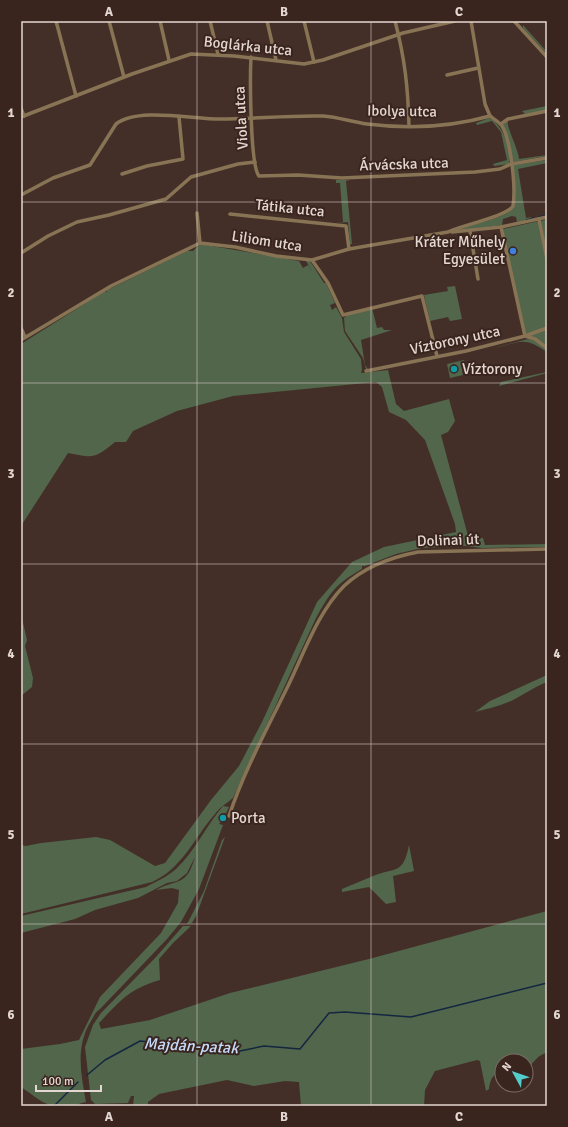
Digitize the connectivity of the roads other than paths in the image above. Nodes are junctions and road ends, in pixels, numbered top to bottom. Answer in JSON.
{"nodes":[{"id":1,"x":56,"y":21,"type":"edge"},
{"id":2,"x":109,"y":21,"type":"edge"},
{"id":3,"x":160,"y":21,"type":"edge"},
{"id":4,"x":210,"y":21,"type":"edge"},
{"id":5,"x":267,"y":21,"type":"edge"},
{"id":6,"x":304,"y":21,"type":"edge"},
{"id":7,"x":395,"y":21,"type":"edge"},
{"id":8,"x":431,"y":21,"type":"edge"},
{"id":9,"x":455,"y":21,"type":"edge"},
{"id":10,"x":470,"y":21,"type":"edge"},
{"id":11,"x":514,"y":21,"type":"edge"},
{"id":12,"x":432,"y":27,"type":"junction"},
{"id":13,"x":399,"y":35,"type":"junction"},
{"id":14,"x":218,"y":54,"type":"junction"},
{"id":15,"x":251,"y":57,"type":"junction"},
{"id":16,"x":547,"y":57,"type":"edge"},
{"id":17,"x":169,"y":60,"type":"junction"},
{"id":18,"x":276,"y":60,"type":"junction"},
{"id":19,"x":314,"y":62,"type":"junction"},
{"id":20,"x":478,"y":68,"type":"junction"},
{"id":21,"x":447,"y":75,"type":"dead end"},
{"id":22,"x":124,"y":77,"type":"junction"},
{"id":23,"x":76,"y":96,"type":"junction"},
{"id":24,"x":21,"y":108,"type":"edge"},
{"id":25,"x":547,"y":111,"type":"edge"},
{"id":26,"x":490,"y":116,"type":"junction"},
{"id":27,"x":22,"y":117,"type":"edge"},
{"id":28,"x":179,"y":117,"type":"junction"},
{"id":29,"x":252,"y":117,"type":"junction"},
{"id":30,"x":501,"y":124,"type":"junction"},
{"id":31,"x":409,"y":126,"type":"junction"},
{"id":32,"x":547,"y":158,"type":"edge"},
{"id":33,"x":255,"y":162,"type":"junction"},
{"id":34,"x":511,"y":164,"type":"junction"},
{"id":35,"x":122,"y":174,"type":"dead end"},
{"id":36,"x":260,"y":176,"type":"joint"},
{"id":37,"x":21,"y":195,"type":"edge"},
{"id":38,"x":197,"y":213,"type":"dead end"},
{"id":39,"x":230,"y":214,"type":"dead end"},
{"id":40,"x":547,"y":216,"type":"edge"},
{"id":41,"x":539,"y":218,"type":"junction"},
{"id":42,"x":501,"y":227,"type":"junction"},
{"id":43,"x":470,"y":231,"type":"junction"},
{"id":44,"x":448,"y":232,"type":"junction"},
{"id":45,"x":200,"y":243,"type":"junction"},
{"id":46,"x":349,"y":248,"type":"junction"},
{"id":47,"x":21,"y":253,"type":"edge"},
{"id":48,"x":547,"y":259,"type":"edge"},
{"id":49,"x":312,"y":260,"type":"junction"},
{"id":50,"x":478,"y":279,"type":"dead end"},
{"id":51,"x":21,"y":328,"type":"edge"},
{"id":52,"x":547,"y":328,"type":"edge"},
{"id":53,"x":525,"y":336,"type":"junction"},
{"id":54,"x":25,"y":337,"type":"junction"},
{"id":55,"x":21,"y":340,"type":"edge"},
{"id":56,"x":547,"y":348,"type":"edge"},
{"id":57,"x":437,"y":356,"type":"junction"},
{"id":58,"x":366,"y":371,"type":"dead end"},
{"id":59,"x":547,"y":549,"type":"edge"},
{"id":60,"x":229,"y":816,"type":"dead end"}],
"edges":[{"from":1,"to":23,"type":"street"},
{"from":2,"to":22,"type":"street"},
{"from":3,"to":17,"type":"street"},
{"from":4,"to":14,"type":"street"},
{"from":5,"to":18,"type":"street"},
{"from":6,"to":19,"type":"street"},
{"from":7,"to":13,"type":"street"},
{"from":8,"to":12,"type":"street"},
{"from":9,"to":12,"type":"street","name":"Boglárka utca"},
{"from":10,"to":20,"type":"street"},
{"from":11,"to":16,"type":"street"},
{"from":12,"to":13,"type":"street","name":"Boglárka utca"},
{"from":13,"to":19,"type":"street","name":"Boglárka utca"},
{"from":13,"to":31,"type":"street"},
{"from":14,"to":15,"type":"street","name":"Boglárka utca"},
{"from":14,"to":17,"type":"street","name":"Boglárka utca"},
{"from":15,"to":18,"type":"street","name":"Boglárka utca"},
{"from":15,"to":29,"type":"street","name":"Viola utca"},
{"from":17,"to":22,"type":"street","name":"Boglárka utca"},
{"from":18,"to":19,"type":"street","name":"Boglárka utca"},
{"from":20,"to":21,"type":"street"},
{"from":20,"to":26,"type":"street"},
{"from":22,"to":23,"type":"street","name":"Boglárka utca"},
{"from":23,"to":27,"type":"street","name":"Boglárka utca"},
{"from":24,"to":27,"type":"street"},
{"from":25,"to":30,"type":"street"},
{"from":26,"to":30,"type":"street"},
{"from":26,"to":31,"type":"street","name":"Ibolya utca"},
{"from":28,"to":29,"type":"street","name":"Ibolya utca"},
{"from":28,"to":35,"type":"street"},
{"from":28,"to":37,"type":"street","name":"Ibolya utca"},
{"from":29,"to":31,"type":"street","name":"Ibolya utca"},
{"from":29,"to":33,"type":"street","name":"Viola utca"},
{"from":30,"to":34,"type":"street","name":"Liliom utca"},
{"from":32,"to":34,"type":"street","name":"Árvácska utca"},
{"from":33,"to":36,"type":"street","name":"Viola utca"},
{"from":33,"to":47,"type":"street"},
{"from":34,"to":36,"type":"street","name":"Árvácska utca"},
{"from":34,"to":44,"type":"street","name":"Liliom utca"},
{"from":38,"to":45,"type":"street"},
{"from":39,"to":46,"type":"street","name":"Tátika utca"},
{"from":40,"to":41,"type":"street"},
{"from":41,"to":42,"type":"street"},
{"from":41,"to":48,"type":"street"},
{"from":42,"to":43,"type":"street"},
{"from":42,"to":53,"type":"street"},
{"from":43,"to":44,"type":"street"},
{"from":43,"to":50,"type":"street"},
{"from":44,"to":46,"type":"street","name":"Liliom utca"},
{"from":45,"to":49,"type":"street","name":"Liliom utca"},
{"from":45,"to":54,"type":"street"},
{"from":46,"to":49,"type":"street","name":"Liliom utca"},
{"from":49,"to":57,"type":"street"},
{"from":51,"to":54,"type":"street"},
{"from":52,"to":53,"type":"street","name":"Víztorony utca"},
{"from":53,"to":56,"type":"street"},
{"from":53,"to":57,"type":"street","name":"Víztorony utca"},
{"from":54,"to":55,"type":"street"},
{"from":57,"to":58,"type":"street","name":"Víztorony utca"},
{"from":59,"to":60,"type":"street","name":"Dolinai út"}]}
